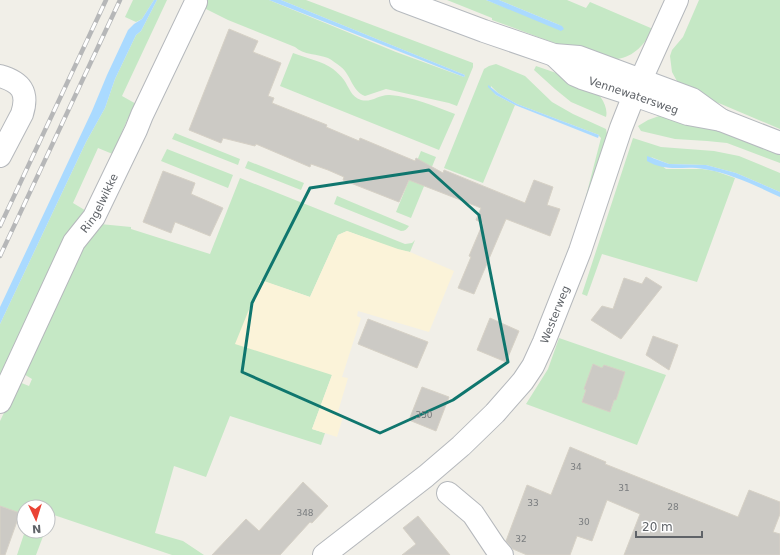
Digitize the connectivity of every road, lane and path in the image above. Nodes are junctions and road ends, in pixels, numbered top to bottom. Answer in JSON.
{"nodes":[{"id":1,"x":401,"y":0,"type":"edge"},
{"id":2,"x":677,"y":0,"type":"edge"},
{"id":3,"x":196,"y":2,"type":"dead end"},
{"id":4,"x":9,"y":80,"type":"edge"},
{"id":5,"x":638,"y":87,"type":"junction"},
{"id":6,"x":780,"y":143,"type":"edge"},
{"id":7,"x":0,"y":156,"type":"edge"},
{"id":8,"x":0,"y":402,"type":"edge"},
{"id":9,"x":448,"y":493,"type":"dead end"},
{"id":10,"x":324,"y":555,"type":"edge"},
{"id":11,"x":502,"y":555,"type":"edge"}],
"edges":[{"from":1,"to":5,"type":"street","name":"Vennewatersweg"},
{"from":2,"to":5,"type":"street","name":"Westerweg"},
{"from":3,"to":8,"type":"street","name":"Ringelwikke"},
{"from":4,"to":7,"type":"street"},
{"from":5,"to":6,"type":"street","name":"Vennewatersweg"},
{"from":5,"to":10,"type":"street","name":"Westerweg"},
{"from":9,"to":11,"type":"street"}]}
